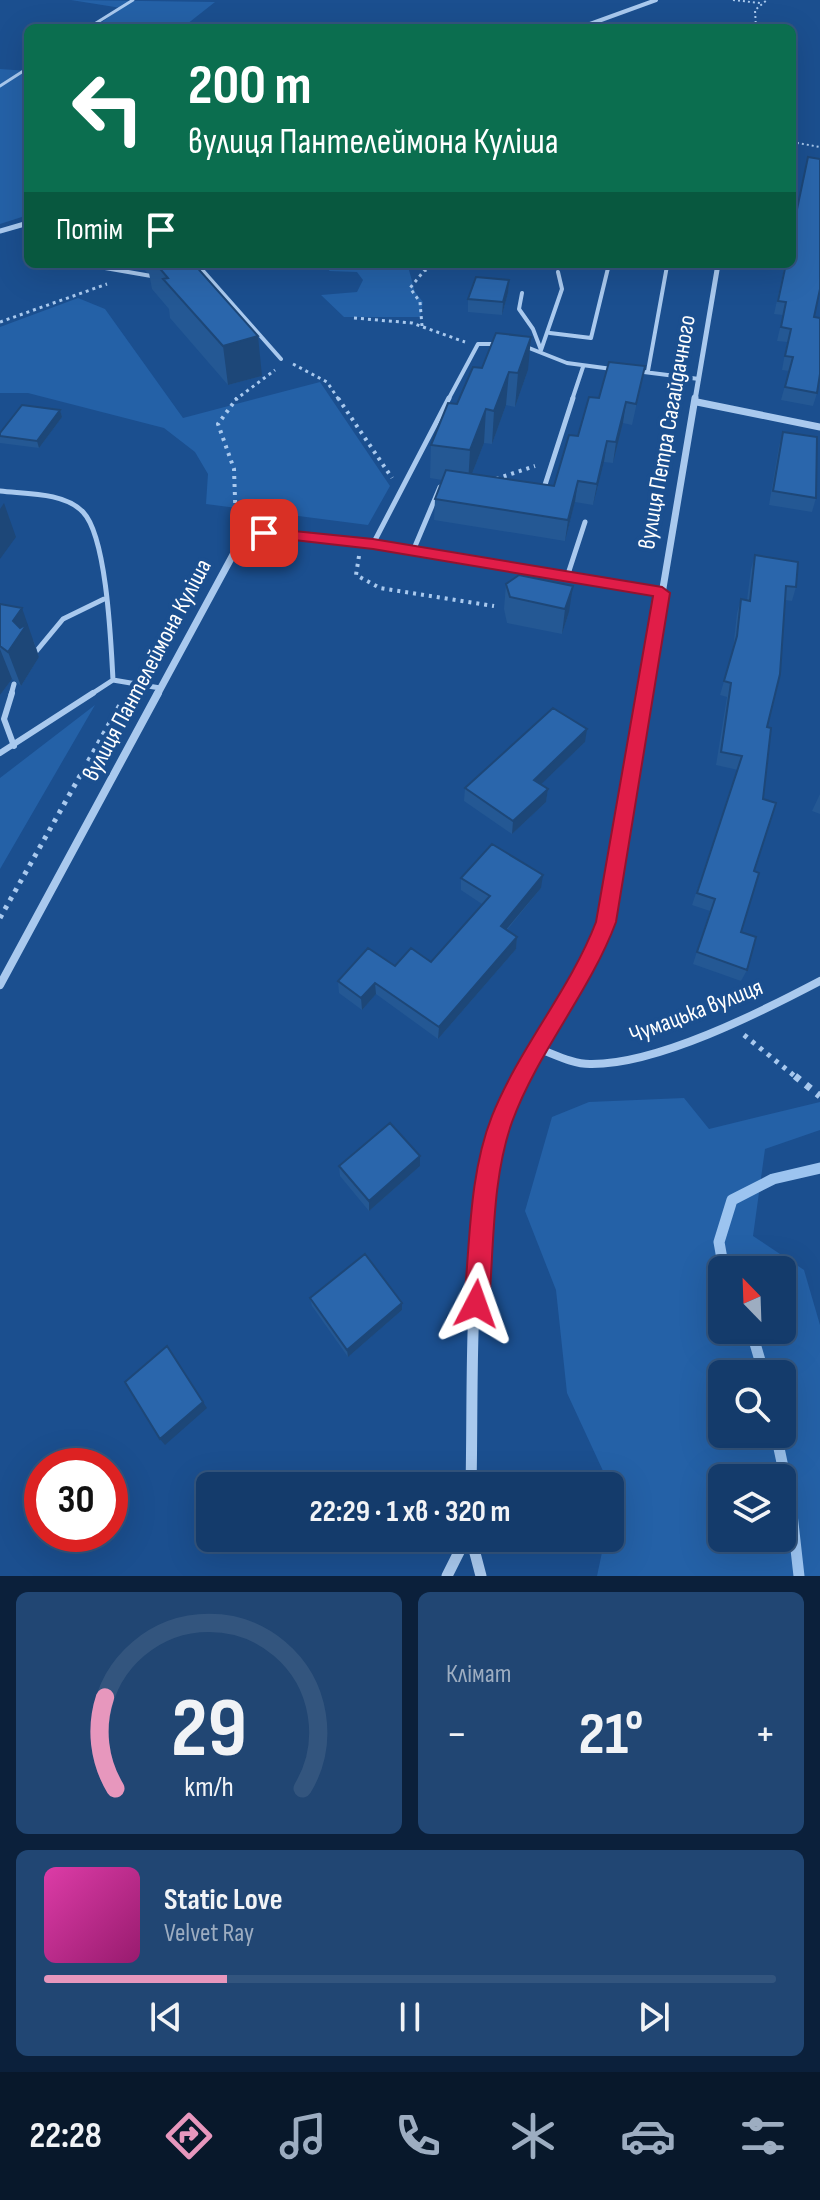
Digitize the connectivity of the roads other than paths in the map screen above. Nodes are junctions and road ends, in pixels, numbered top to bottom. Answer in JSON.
{"nodes":[{"id":1,"x":133,"y":0,"type":"edge"},
{"id":2,"x":656,"y":0,"type":"edge"},
{"id":3,"x":94,"y":24,"type":"edge"},
{"id":4,"x":590,"y":24,"type":"edge"},
{"id":5,"x":24,"y":71,"type":"edge"},
{"id":6,"x":0,"y":86,"type":"edge"},
{"id":7,"x":24,"y":224,"type":"edge"},
{"id":8,"x":0,"y":231,"type":"edge"},
{"id":9,"x":99,"y":268,"type":"edge"},
{"id":10,"x":192,"y":268,"type":"edge"},
{"id":11,"x":201,"y":268,"type":"edge"},
{"id":12,"x":608,"y":268,"type":"edge"},
{"id":13,"x":667,"y":268,"type":"edge"},
{"id":14,"x":717,"y":268,"type":"edge"},
{"id":15,"x":188,"y":270,"type":"edge"},
{"id":16,"x":558,"y":272,"type":"dead end"},
{"id":17,"x":163,"y":276,"type":"edge"},
{"id":18,"x":522,"y":293,"type":"dead end"},
{"id":19,"x":550,"y":333,"type":"junction"},
{"id":20,"x":501,"y":344,"type":"edge"},
{"id":21,"x":512,"y":345,"type":"edge"},
{"id":22,"x":541,"y":350,"type":"junction"},
{"id":23,"x":281,"y":359,"type":"road end"},
{"id":24,"x":583,"y":367,"type":"junction"},
{"id":25,"x":648,"y":371,"type":"junction"},
{"id":26,"x":699,"y":379,"type":"junction"},
{"id":27,"x":697,"y":402,"type":"junction"},
{"id":28,"x":820,"y":427,"type":"edge"},
{"id":29,"x":440,"y":487,"type":"edge"},
{"id":30,"x":0,"y":491,"type":"edge"},
{"id":31,"x":539,"y":502,"type":"edge"},
{"id":32,"x":585,"y":522,"type":"dead end"},
{"id":33,"x":369,"y":543,"type":"junction"},
{"id":34,"x":413,"y":551,"type":"junction"},
{"id":35,"x":567,"y":577,"type":"junction"},
{"id":36,"x":662,"y":593,"type":"junction"},
{"id":37,"x":104,"y":599,"type":"junction"},
{"id":38,"x":33,"y":656,"type":"dead end"},
{"id":39,"x":113,"y":680,"type":"junction"},
{"id":40,"x":14,"y":684,"type":"dead end"},
{"id":41,"x":160,"y":688,"type":"junction"},
{"id":42,"x":14,"y":746,"type":"junction"},
{"id":43,"x":0,"y":753,"type":"edge"},
{"id":44,"x":820,"y":981,"type":"edge"},
{"id":45,"x":0,"y":985,"type":"edge"},
{"id":46,"x":537,"y":1048,"type":"junction"},
{"id":47,"x":471,"y":1472,"type":"edge"},
{"id":48,"x":461,"y":1552,"type":"edge"},
{"id":49,"x":473,"y":1552,"type":"edge"},
{"id":50,"x":447,"y":1576,"type":"edge"},
{"id":51,"x":481,"y":1576,"type":"edge"}],
"edges":[{"from":1,"to":3,"type":"lane"},
{"from":2,"to":4,"type":"street"},
{"from":5,"to":6,"type":"lane"},
{"from":7,"to":8,"type":"street"},
{"from":9,"to":17,"type":"lane"},
{"from":10,"to":15,"type":"lane"},
{"from":11,"to":23,"type":"lane"},
{"from":12,"to":19,"type":"lane"},
{"from":13,"to":25,"type":"lane"},
{"from":14,"to":26,"type":"street","name":"вулиця Петра Сагайдачного"},
{"from":16,"to":19,"type":"lane"},
{"from":18,"to":22,"type":"lane"},
{"from":19,"to":22,"type":"lane"},
{"from":20,"to":33,"type":"lane"},
{"from":21,"to":22,"type":"lane"},
{"from":22,"to":24,"type":"lane"},
{"from":24,"to":25,"type":"lane"},
{"from":24,"to":31,"type":"lane"},
{"from":25,"to":26,"type":"lane"},
{"from":26,"to":27,"type":"street","name":"вулиця Петра Сагайдачного"},
{"from":27,"to":28,"type":"street"},
{"from":27,"to":36,"type":"street","name":"вулиця Петра Сагайдачного"},
{"from":29,"to":34,"type":"lane"},
{"from":30,"to":37,"type":"lane"},
{"from":32,"to":35,"type":"lane"},
{"from":33,"to":34,"type":"street"},
{"from":33,"to":41,"type":"street","name":"вулиця Пантелеймона Куліша"},
{"from":34,"to":35,"type":"street"},
{"from":35,"to":36,"type":"street"},
{"from":36,"to":46,"type":"street","name":"вулиця Петра Сагайдачного"},
{"from":37,"to":38,"type":"lane"},
{"from":37,"to":39,"type":"lane"},
{"from":39,"to":41,"type":"lane"},
{"from":39,"to":42,"type":"lane"},
{"from":40,"to":42,"type":"lane"},
{"from":41,"to":45,"type":"street","name":"вулиця Пантелеймона Куліша"},
{"from":42,"to":43,"type":"lane"},
{"from":44,"to":46,"type":"street","name":"Чумацька вулиця"},
{"from":46,"to":47,"type":"street","name":"вулиця Петра Сагайдачного"},
{"from":48,"to":50,"type":"street"},
{"from":49,"to":51,"type":"street"}]}
